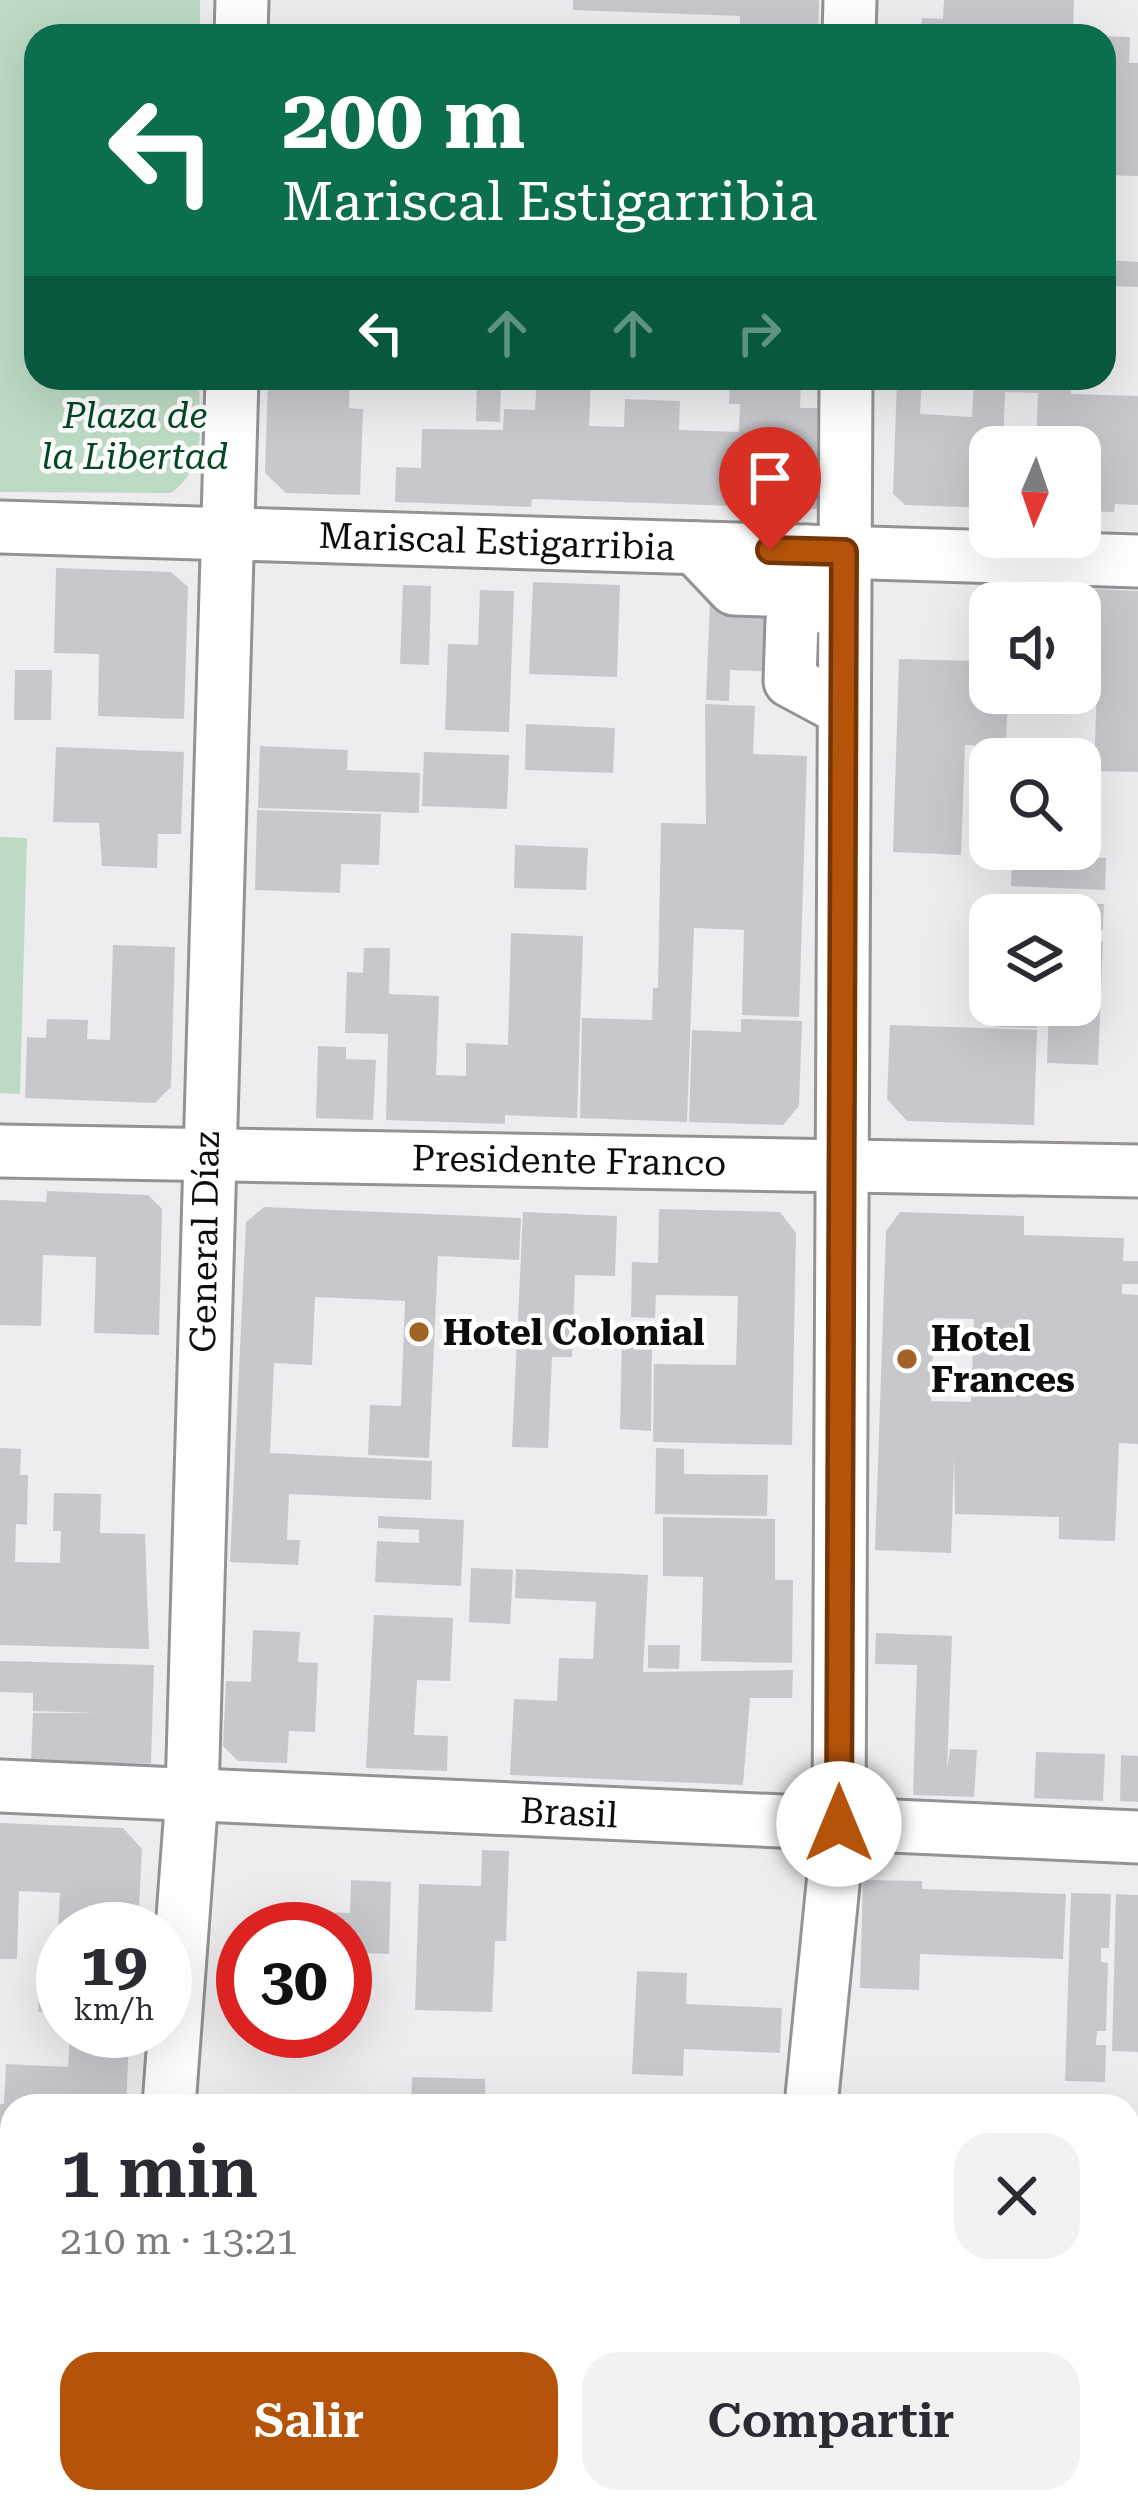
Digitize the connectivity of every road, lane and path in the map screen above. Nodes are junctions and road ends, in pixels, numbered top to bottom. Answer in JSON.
{"nodes":[{"id":1,"x":232,"y":390,"type":"edge"},
{"id":2,"x":845,"y":390,"type":"edge"},
{"id":3,"x":0,"y":527,"type":"edge"},
{"id":4,"x":228,"y":532,"type":"junction"},
{"id":5,"x":695,"y":548,"type":"junction"},
{"id":6,"x":1138,"y":561,"type":"edge"},
{"id":7,"x":832,"y":562,"type":"junction"},
{"id":8,"x":779,"y":605,"type":"junction"},
{"id":9,"x":844,"y":710,"type":"junction"},
{"id":10,"x":0,"y":1151,"type":"edge"},
{"id":11,"x":206,"y":1154,"type":"junction"},
{"id":12,"x":844,"y":1164,"type":"junction"},
{"id":13,"x":1138,"y":1171,"type":"edge"},
{"id":14,"x":0,"y":1786,"type":"edge"},
{"id":15,"x":191,"y":1796,"type":"junction"},
{"id":16,"x":839,"y":1824,"type":"junction"},
{"id":17,"x":1138,"y":1838,"type":"edge"},
{"id":18,"x":171,"y":2094,"type":"edge"},
{"id":19,"x":812,"y":2094,"type":"edge"}],
"edges":[{"from":1,"to":4,"type":"street","name":"General Díaz"},
{"from":2,"to":7,"type":"street"},
{"from":3,"to":4,"type":"street","name":"Mariscal Estigarribia"},
{"from":4,"to":5,"type":"street","name":"Mariscal Estigarribia"},
{"from":4,"to":11,"type":"street","name":"General Díaz"},
{"from":5,"to":7,"type":"street","name":"Mariscal Estigarribia"},
{"from":5,"to":8,"type":"street"},
{"from":6,"to":7,"type":"street","name":"Mariscal Estigarribia"},
{"from":7,"to":8,"type":"street"},
{"from":7,"to":9,"type":"street"},
{"from":8,"to":9,"type":"street"},
{"from":9,"to":12,"type":"street"},
{"from":10,"to":11,"type":"street","name":"Presidente Franco"},
{"from":11,"to":12,"type":"street","name":"Presidente Franco"},
{"from":11,"to":15,"type":"street","name":"General Díaz"},
{"from":12,"to":13,"type":"street","name":"Presidente Franco"},
{"from":12,"to":16,"type":"street"},
{"from":14,"to":15,"type":"street","name":"Brasil"},
{"from":15,"to":16,"type":"street","name":"Brasil"},
{"from":15,"to":18,"type":"street","name":"General Díaz"},
{"from":16,"to":17,"type":"street","name":"Brasil"},
{"from":16,"to":19,"type":"street"}]}
